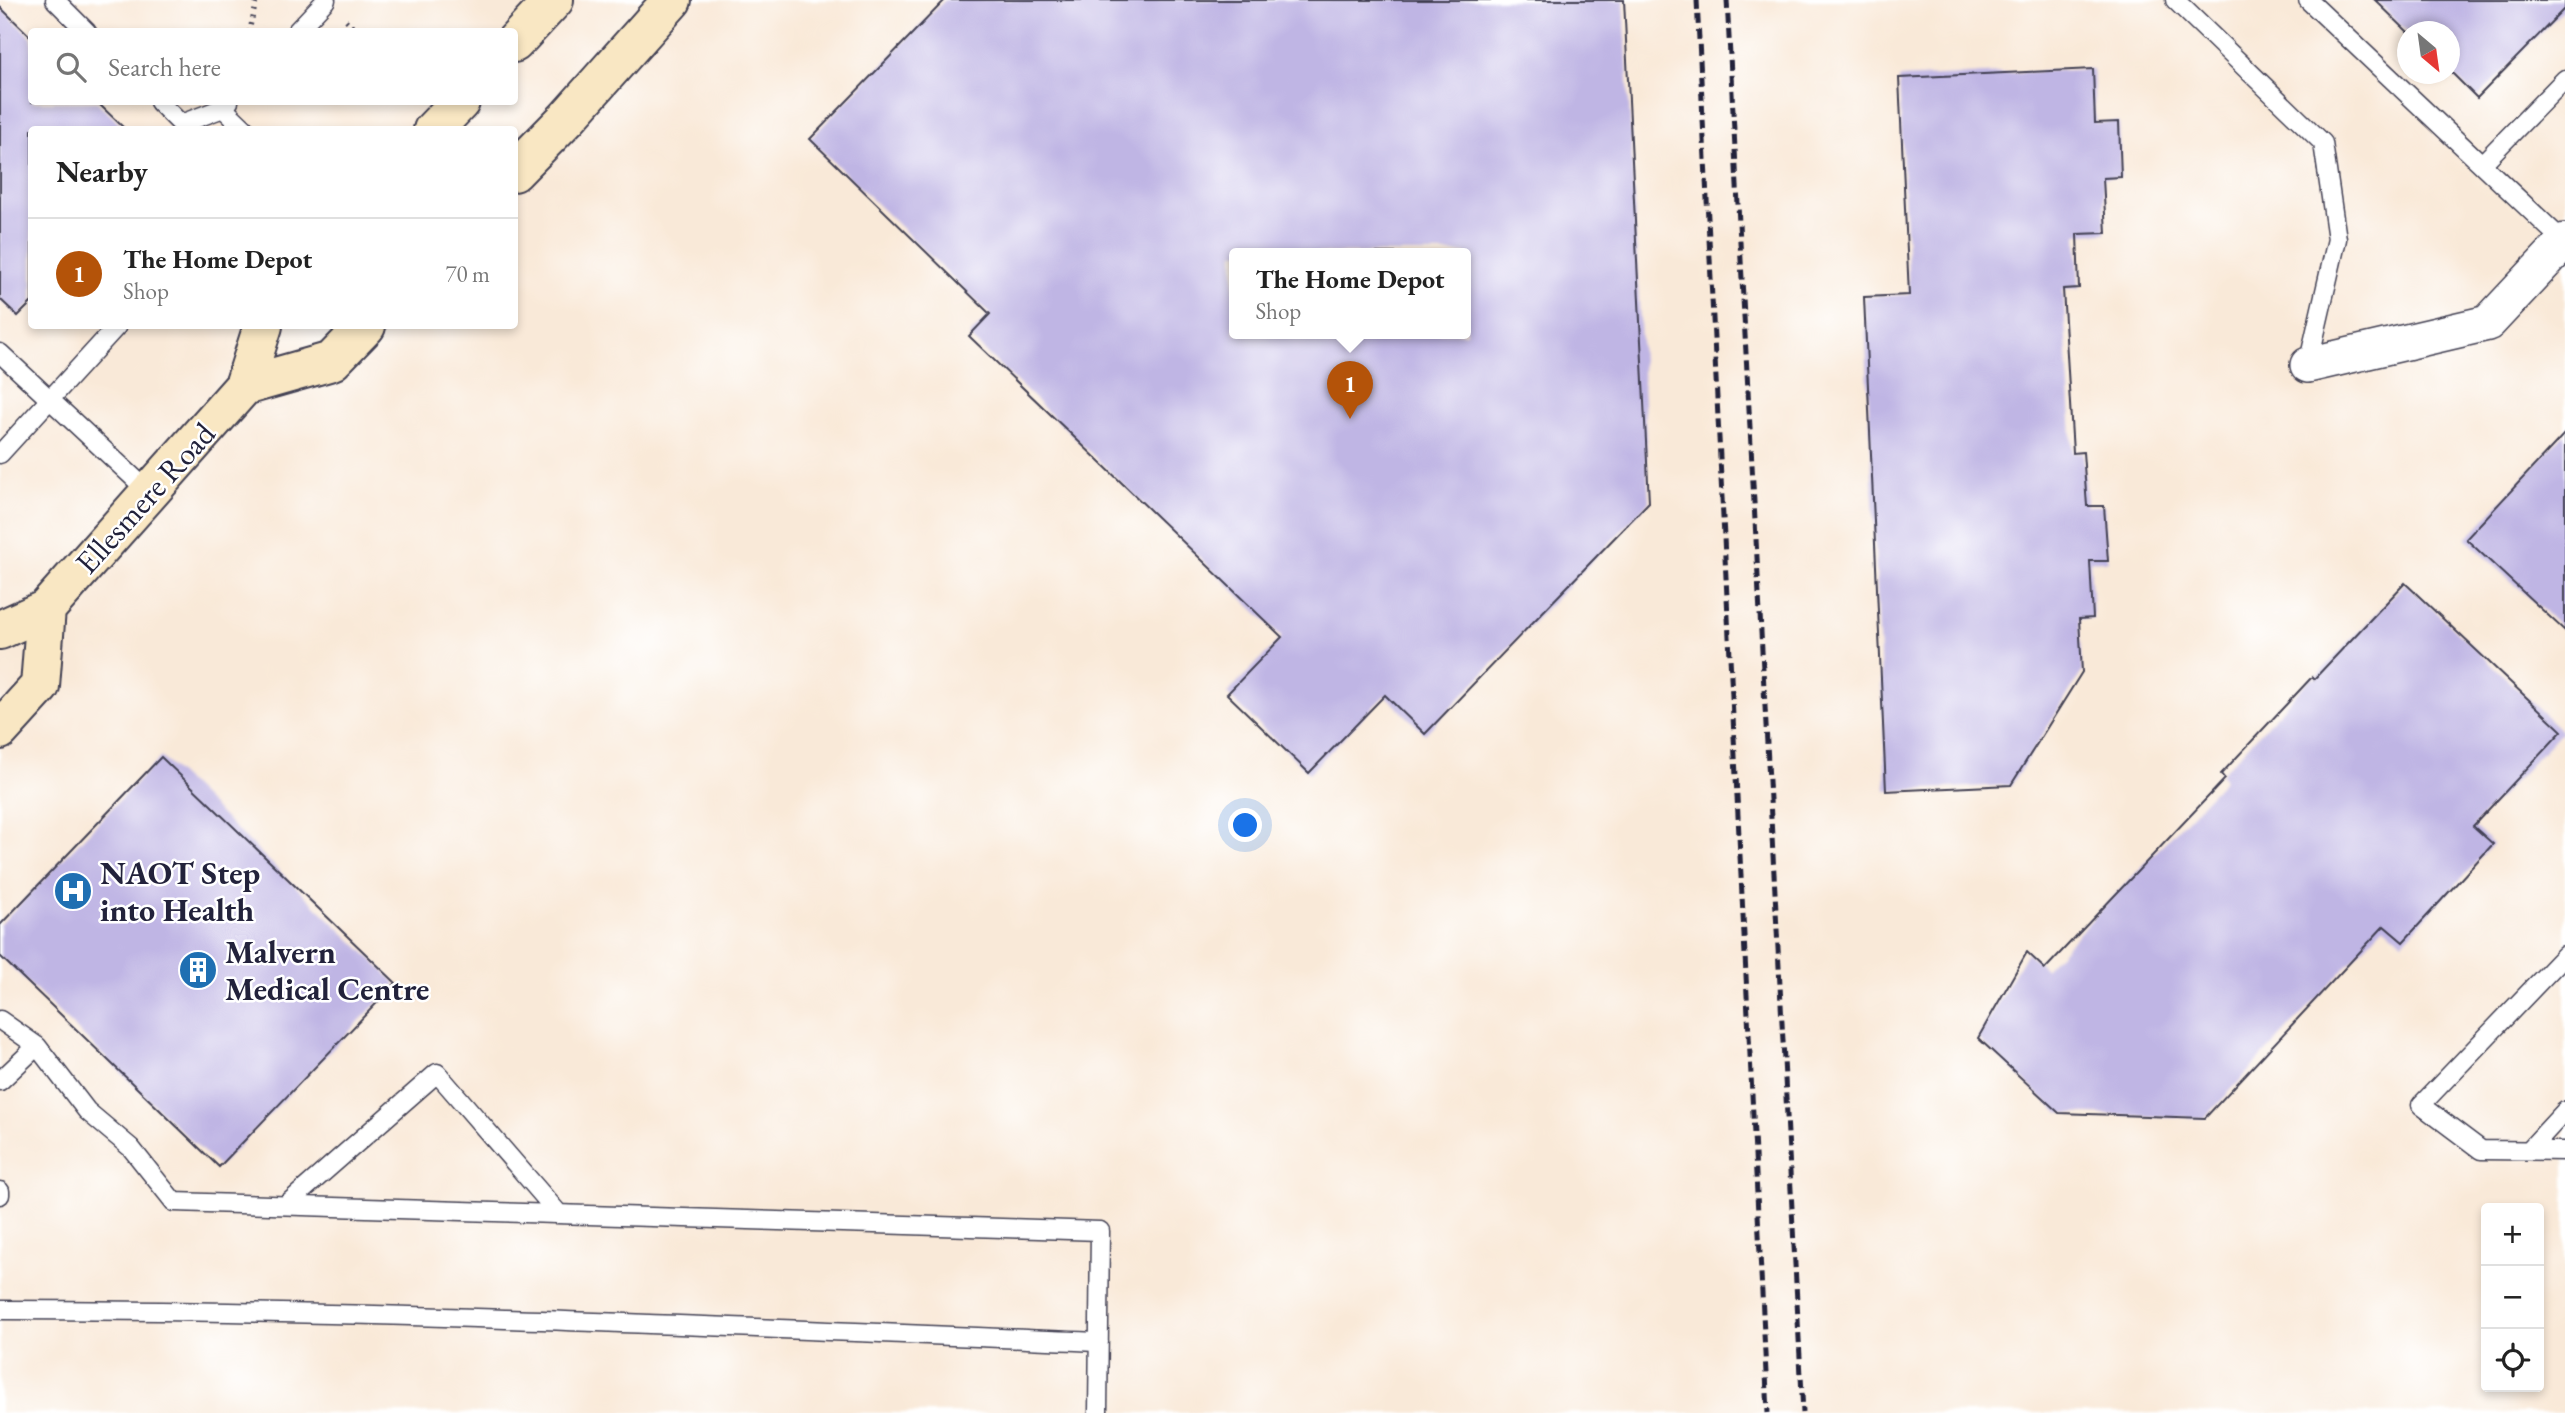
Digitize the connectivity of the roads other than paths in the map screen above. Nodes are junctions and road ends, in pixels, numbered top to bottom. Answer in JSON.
{"nodes":[{"id":1,"x":55,"y":0,"type":"edge"},
{"id":2,"x":326,"y":0,"type":"edge"},
{"id":3,"x":555,"y":0,"type":"edge"},
{"id":4,"x":672,"y":0,"type":"edge"},
{"id":5,"x":2175,"y":0,"type":"edge"},
{"id":6,"x":2308,"y":0,"type":"edge"},
{"id":7,"x":83,"y":28,"type":"edge"},
{"id":8,"x":300,"y":28,"type":"edge"},
{"id":9,"x":518,"y":39,"type":"edge"},
{"id":10,"x":2565,"y":79,"type":"edge"},
{"id":11,"x":162,"y":105,"type":"edge"},
{"id":12,"x":226,"y":105,"type":"edge"},
{"id":13,"x":457,"y":105,"type":"edge"},
{"id":14,"x":243,"y":126,"type":"edge"},
{"id":15,"x":437,"y":126,"type":"edge"},
{"id":16,"x":2482,"y":164,"type":"junction"},
{"id":17,"x":518,"y":168,"type":"edge"},
{"id":18,"x":2564,"y":241,"type":"edge"},
{"id":19,"x":114,"y":329,"type":"edge"},
{"id":20,"x":262,"y":329,"type":"edge"},
{"id":21,"x":363,"y":329,"type":"edge"},
{"id":22,"x":0,"y":353,"type":"edge"},
{"id":23,"x":2308,"y":365,"type":"joint"},
{"id":24,"x":244,"y":386,"type":"junction"},
{"id":25,"x":50,"y":400,"type":"junction"},
{"id":26,"x":0,"y":454,"type":"edge"},
{"id":27,"x":150,"y":493,"type":"junction"},
{"id":28,"x":46,"y":609,"type":"junction"},
{"id":29,"x":0,"y":630,"type":"edge"},
{"id":30,"x":0,"y":730,"type":"edge"},
{"id":31,"x":2565,"y":955,"type":"edge"},
{"id":32,"x":0,"y":1020,"type":"edge"},
{"id":33,"x":37,"y":1046,"type":"junction"},
{"id":34,"x":0,"y":1081,"type":"edge"},
{"id":35,"x":2565,"y":1111,"type":"edge"},
{"id":36,"x":2529,"y":1150,"type":"junction"},
{"id":37,"x":2565,"y":1151,"type":"edge"},
{"id":38,"x":286,"y":1205,"type":"junction"},
{"id":39,"x":559,"y":1214,"type":"junction"},
{"id":40,"x":0,"y":1310,"type":"edge"},
{"id":41,"x":1100,"y":1342,"type":"junction"},
{"id":42,"x":1098,"y":1413,"type":"edge"}],
"edges":[{"from":1,"to":7,"type":"lane"},
{"from":2,"to":8,"type":"lane"},
{"from":3,"to":9,"type":"main road"},
{"from":4,"to":17,"type":"main road"},
{"from":5,"to":23,"type":"lane"},
{"from":6,"to":16,"type":"lane"},
{"from":10,"to":16,"type":"lane"},
{"from":11,"to":12,"type":"lane"},
{"from":12,"to":14,"type":"lane"},
{"from":13,"to":15,"type":"main road"},
{"from":16,"to":18,"type":"lane"},
{"from":18,"to":23,"type":"street"},
{"from":19,"to":25,"type":"lane"},
{"from":20,"to":24,"type":"main road","name":"Ellesmere Road"},
{"from":21,"to":24,"type":"main road"},
{"from":22,"to":25,"type":"lane"},
{"from":24,"to":27,"type":"main road","name":"Ellesmere Road"},
{"from":25,"to":26,"type":"lane"},
{"from":25,"to":27,"type":"lane"},
{"from":27,"to":28,"type":"main road","name":"Ellesmere Road"},
{"from":28,"to":29,"type":"main road","name":"Ellesmere Road"},
{"from":28,"to":30,"type":"main road"},
{"from":31,"to":36,"type":"lane"},
{"from":32,"to":33,"type":"lane"},
{"from":33,"to":34,"type":"lane"},
{"from":33,"to":38,"type":"lane"},
{"from":35,"to":36,"type":"lane"},
{"from":36,"to":37,"type":"lane"},
{"from":38,"to":39,"type":"lane"},
{"from":38,"to":39,"type":"lane"},
{"from":39,"to":41,"type":"lane"},
{"from":40,"to":41,"type":"lane"},
{"from":41,"to":42,"type":"lane"}]}
